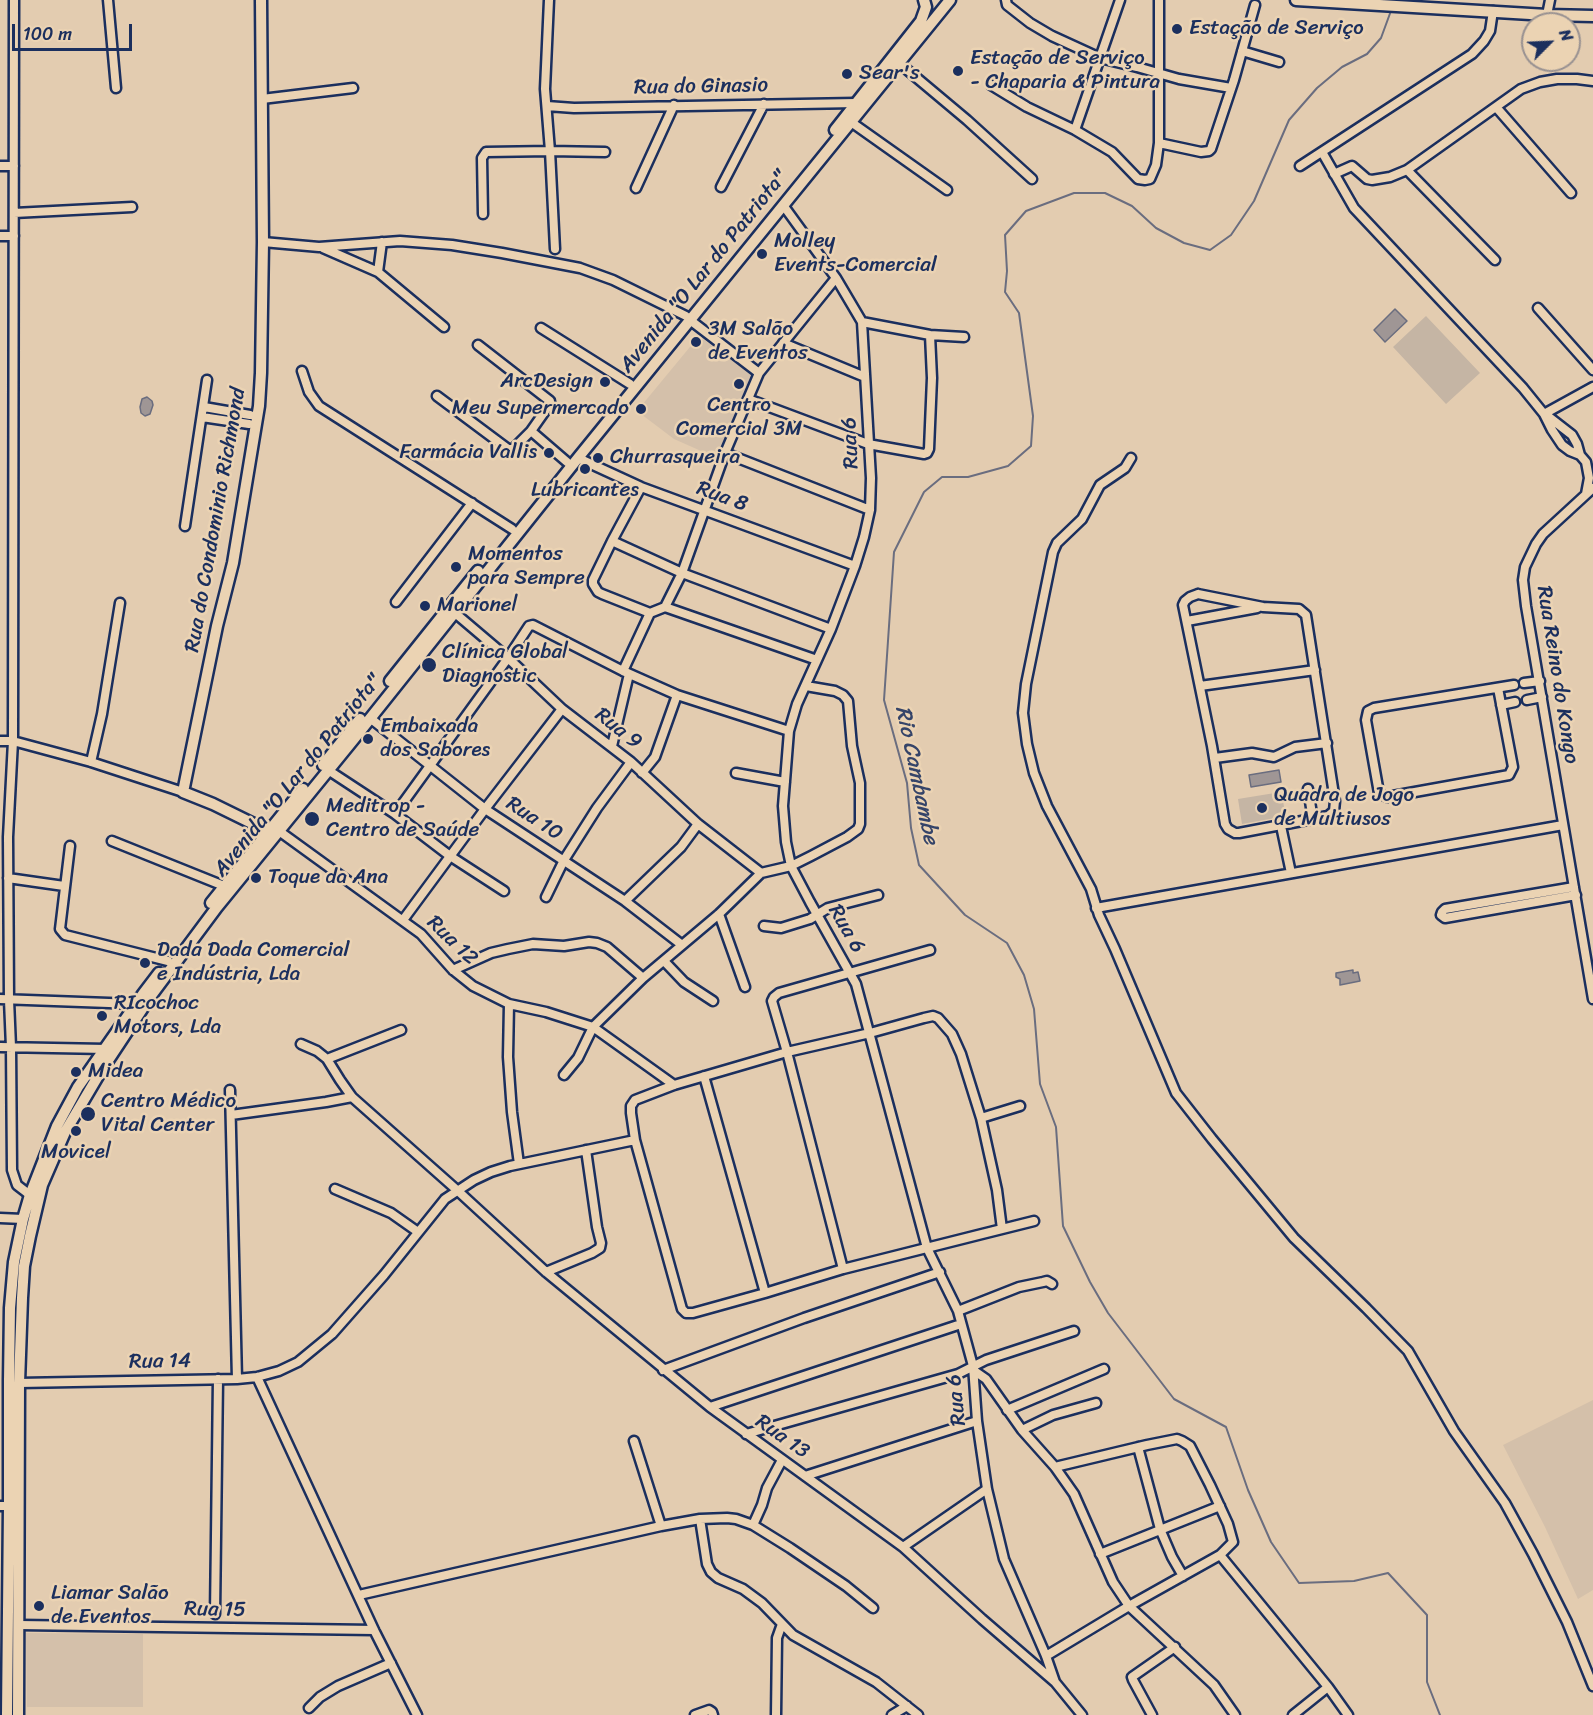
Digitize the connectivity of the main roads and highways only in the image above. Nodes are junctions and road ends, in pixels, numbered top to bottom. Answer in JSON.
{"nodes":[{"id":1,"x":261,"y":0,"type":"edge"},
{"id":2,"x":924,"y":0,"type":"edge"},
{"id":3,"x":1296,"y":0,"type":"edge"},
{"id":4,"x":950,"y":2,"type":"edge"},
{"id":5,"x":1593,"y":16,"type":"edge"},
{"id":6,"x":688,"y":318,"type":"junction"},
{"id":7,"x":573,"y":460,"type":"junction"},
{"id":8,"x":274,"y":831,"type":"junction"},
{"id":9,"x":9,"y":1381,"type":"edge"},
{"id":10,"x":5,"y":1506,"type":"edge"},
{"id":11,"x":4,"y":1638,"type":"edge"},
{"id":12,"x":7,"y":1715,"type":"edge"},
{"id":13,"x":18,"y":1715,"type":"edge"}],
"edges":[{"from":1,"to":8,"type":"main road","name":"Rua do Condominio Richmond"},
{"from":2,"to":6,"type":"main road","name":"Avenida \"O Lar do Patriota\""},
{"from":3,"to":5,"type":"main road"},
{"from":4,"to":6,"type":"main road","name":"Avenida \"O Lar do Patriota\""},
{"from":6,"to":7,"type":"main road","name":"Avenida \"O Lar do Patriota\""},
{"from":6,"to":7,"type":"main road","name":"Avenida \"O Lar do Patriota\""},
{"from":7,"to":8,"type":"main road","name":"Avenida \"O Lar do Patriota\""},
{"from":7,"to":8,"type":"main road","name":"Avenida \"O Lar do Patriota\""},
{"from":8,"to":9,"type":"main road","name":"Avenida \"O Lar do Patriota\""},
{"from":8,"to":9,"type":"main road","name":"Avenida \"O Lar do Patriota\""},
{"from":9,"to":10,"type":"main road","name":"Avenida \"O Lar do Patriota\""},
{"from":9,"to":13,"type":"main road","name":"Avenida \"O Lar do Patriota\""},
{"from":10,"to":11,"type":"main road","name":"Avenida \"O Lar do Patriota\""},
{"from":11,"to":12,"type":"main road","name":"Avenida \"O Lar do Patriota\""}]}
